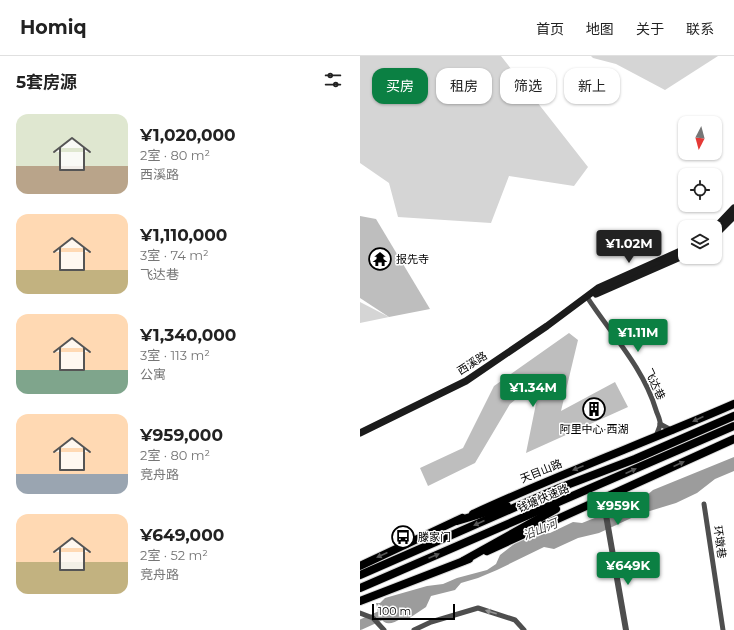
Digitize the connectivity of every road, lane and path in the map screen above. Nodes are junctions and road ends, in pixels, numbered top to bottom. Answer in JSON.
{"nodes":[{"id":1,"x":734,"y":208,"type":"edge"},
{"id":2,"x":734,"y":216,"type":"edge"},
{"id":3,"x":722,"y":221,"type":"edge"},
{"id":4,"x":722,"y":228,"type":"edge"},
{"id":5,"x":678,"y":252,"type":"edge"},
{"id":6,"x":678,"y":258,"type":"edge"},
{"id":7,"x":587,"y":297,"type":"junction"},
{"id":8,"x":734,"y":404,"type":"edge"},
{"id":9,"x":734,"y":416,"type":"edge"},
{"id":10,"x":660,"y":424,"type":"junction"},
{"id":11,"x":734,"y":426,"type":"edge"},
{"id":12,"x":673,"y":431,"type":"junction"},
{"id":13,"x":360,"y":433,"type":"edge"},
{"id":14,"x":656,"y":438,"type":"junction"},
{"id":15,"x":734,"y":440,"type":"edge"},
{"id":16,"x":605,"y":483,"type":"junction"},
{"id":17,"x":559,"y":488,"type":"junction"},
{"id":18,"x":603,"y":498,"type":"junction"},
{"id":19,"x":704,"y":504,"type":"dead end"},
{"id":20,"x":457,"y":521,"type":"junction"},
{"id":21,"x":463,"y":561,"type":"junction"},
{"id":22,"x":360,"y":566,"type":"edge"},
{"id":23,"x":360,"y":575,"type":"edge"},
{"id":24,"x":360,"y":588,"type":"edge"},
{"id":25,"x":360,"y":601,"type":"edge"},
{"id":26,"x":360,"y":613,"type":"edge"},
{"id":27,"x":384,"y":630,"type":"edge"},
{"id":28,"x":414,"y":630,"type":"edge"},
{"id":29,"x":524,"y":630,"type":"edge"},
{"id":30,"x":626,"y":630,"type":"edge"},
{"id":31,"x":723,"y":630,"type":"edge"}],
"edges":[{"from":1,"to":3,"type":"main road"},
{"from":2,"to":4,"type":"main road"},
{"from":5,"to":7,"type":"main road","name":"西溪路"},
{"from":6,"to":7,"type":"main road","name":"西溪路"},
{"from":7,"to":10,"type":"street","name":"飞达巷"},
{"from":7,"to":13,"type":"main road","name":"西溪路"},
{"from":8,"to":12,"type":"main road","name":"天目山路","one_way":true},
{"from":9,"to":17,"type":"main road","name":"钱塘快速路"},
{"from":10,"to":12,"type":"street"},
{"from":10,"to":14,"type":"street"},
{"from":16,"to":11,"type":"main road","name":"钱塘快速路","one_way":true},
{"from":12,"to":14,"type":"main road","name":"天目山路"},
{"from":14,"to":20,"type":"main road","name":"天目山路","one_way":true},
{"from":18,"to":15,"type":"main road","one_way":true},
{"from":16,"to":21,"type":"main road"},
{"from":24,"to":16,"type":"main road","name":"钱塘快速路","one_way":true},
{"from":17,"to":20,"type":"main road"},
{"from":17,"to":23,"type":"main road","name":"钱塘快速路","one_way":true},
{"from":18,"to":21,"type":"main road"},
{"from":18,"to":30,"type":"street"},
{"from":19,"to":31,"type":"street","name":"环墩巷"},
{"from":20,"to":22,"type":"main road","name":"天目山路","one_way":true},
{"from":21,"to":25,"type":"main road"},
{"from":26,"to":27,"type":"street"},
{"from":29,"to":28,"type":"street","one_way":true}]}
